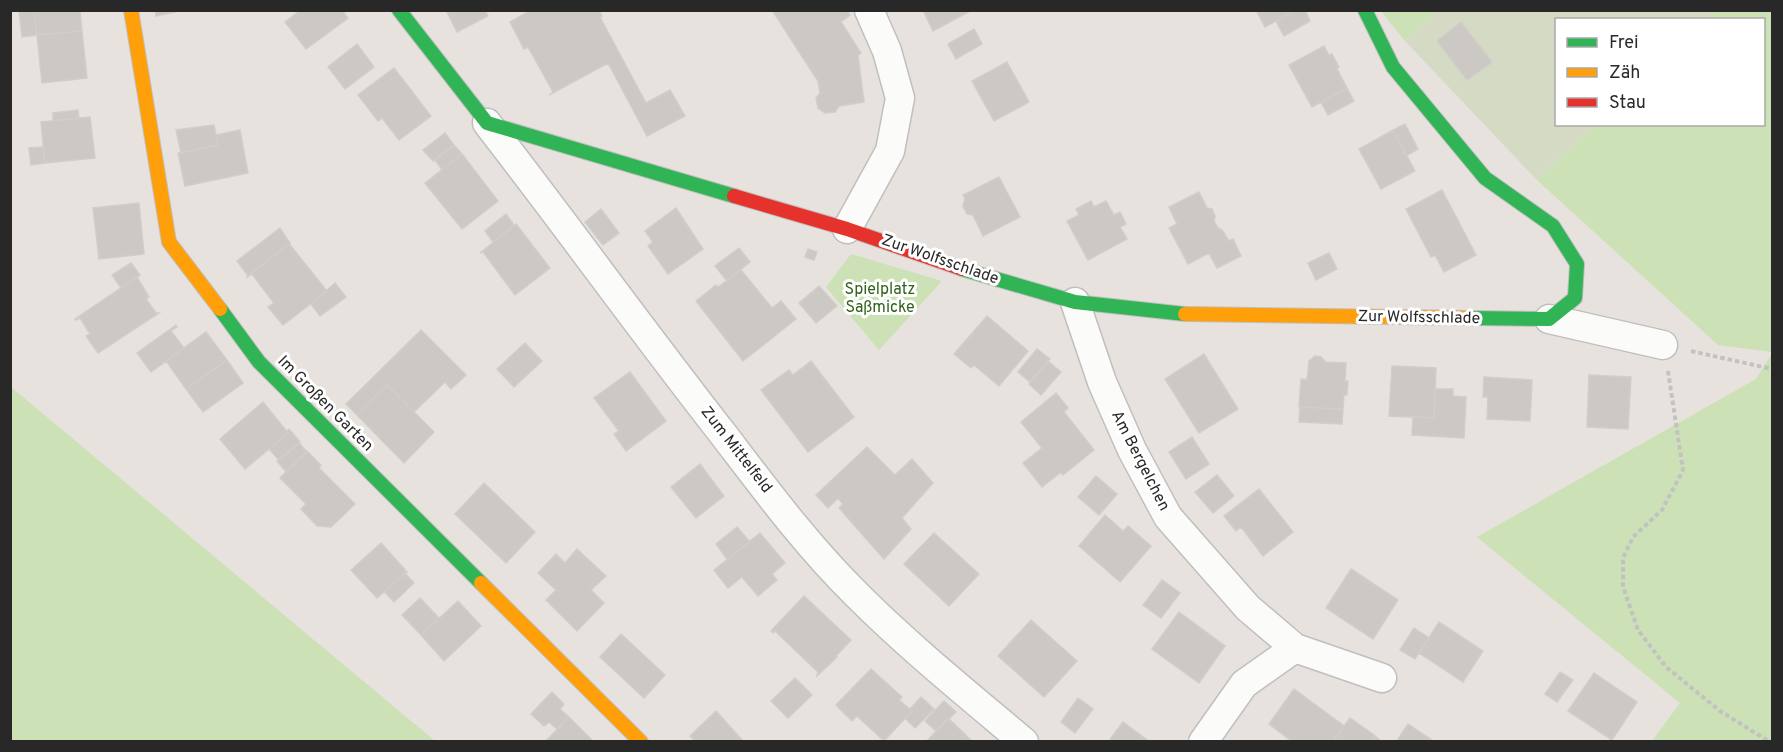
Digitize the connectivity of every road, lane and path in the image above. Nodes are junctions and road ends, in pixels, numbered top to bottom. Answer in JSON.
{"nodes":[{"id":1,"x":131,"y":10,"type":"edge"},
{"id":2,"x":399,"y":10,"type":"edge"},
{"id":3,"x":868,"y":10,"type":"edge"},
{"id":4,"x":1365,"y":10,"type":"edge"},
{"id":5,"x":487,"y":123,"type":"junction"},
{"id":6,"x":848,"y":229,"type":"junction"},
{"id":7,"x":1075,"y":302,"type":"junction"},
{"id":8,"x":1549,"y":319,"type":"junction"},
{"id":9,"x":1663,"y":345,"type":"junction"},
{"id":10,"x":1773,"y":369,"type":"edge"},
{"id":11,"x":1295,"y":648,"type":"junction"},
{"id":12,"x":1382,"y":678,"type":"dead end"},
{"id":13,"x":641,"y":741,"type":"edge"},
{"id":14,"x":1024,"y":741,"type":"edge"},
{"id":15,"x":1203,"y":741,"type":"edge"},
{"id":16,"x":1770,"y":741,"type":"edge"}],
"edges":[{"from":1,"to":13,"type":"street","name":"Im Großen Garten"},
{"from":2,"to":5,"type":"street"},
{"from":3,"to":6,"type":"street"},
{"from":4,"to":8,"type":"street"},
{"from":5,"to":6,"type":"street","name":"Zur Wolfsschlade"},
{"from":5,"to":14,"type":"street","name":"Zum Mittelfeld"},
{"from":6,"to":7,"type":"street","name":"Zur Wolfsschlade"},
{"from":7,"to":8,"type":"street","name":"Zur Wolfsschlade"},
{"from":7,"to":11,"type":"street","name":"Am Bergelchen"},
{"from":8,"to":9,"type":"street","name":"Zur Wolfsschlade"},
{"from":9,"to":10,"type":"path"},
{"from":9,"to":16,"type":"path"},
{"from":11,"to":12,"type":"street","name":"Am Bergelchen"},
{"from":11,"to":15,"type":"street"}]}
